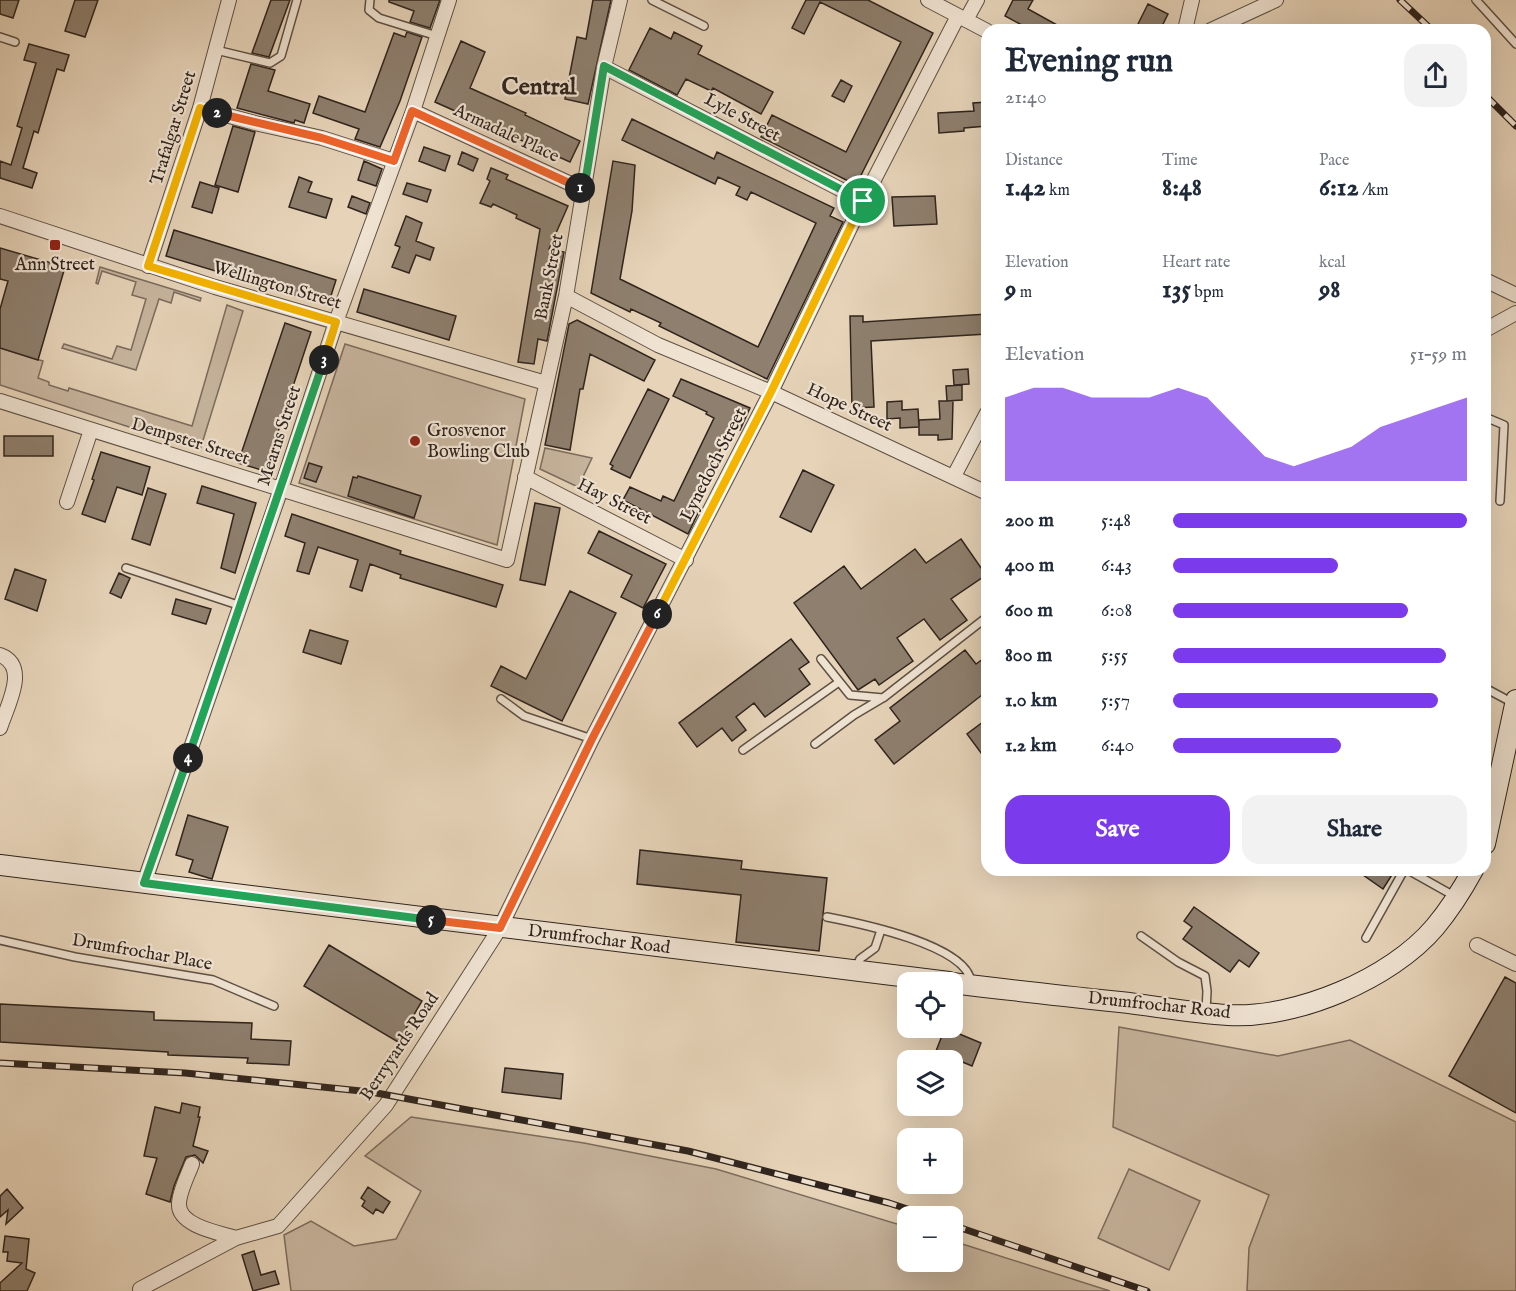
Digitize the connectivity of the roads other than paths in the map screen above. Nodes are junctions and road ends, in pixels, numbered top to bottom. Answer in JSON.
{"nodes":[{"id":1,"x":229,"y":0,"type":"edge"},
{"id":2,"x":297,"y":0,"type":"edge"},
{"id":3,"x":369,"y":0,"type":"edge"},
{"id":4,"x":449,"y":0,"type":"edge"},
{"id":5,"x":620,"y":0,"type":"edge"},
{"id":6,"x":652,"y":0,"type":"edge"},
{"id":7,"x":928,"y":0,"type":"edge"},
{"id":8,"x":976,"y":0,"type":"edge"},
{"id":9,"x":1191,"y":0,"type":"edge"},
{"id":10,"x":1276,"y":0,"type":"edge"},
{"id":11,"x":1476,"y":0,"type":"edge"},
{"id":12,"x":962,"y":18,"type":"junction"},
{"id":13,"x":1186,"y":24,"type":"edge"},
{"id":14,"x":1224,"y":24,"type":"edge"},
{"id":15,"x":704,"y":26,"type":"dead end"},
{"id":16,"x":981,"y":28,"type":"edge"},
{"id":17,"x":437,"y":36,"type":"junction"},
{"id":18,"x":0,"y":37,"type":"edge"},
{"id":19,"x":15,"y":42,"type":"dead end"},
{"id":20,"x":1516,"y":44,"type":"edge"},
{"id":21,"x":216,"y":50,"type":"junction"},
{"id":22,"x":604,"y":66,"type":"junction"},
{"id":23,"x":200,"y":108,"type":"junction"},
{"id":24,"x":412,"y":111,"type":"junction"},
{"id":25,"x":394,"y":161,"type":"junction"},
{"id":26,"x":584,"y":190,"type":"junction"},
{"id":27,"x":863,"y":201,"type":"junction"},
{"id":28,"x":0,"y":216,"type":"edge"},
{"id":29,"x":148,"y":266,"type":"junction"},
{"id":30,"x":1491,"y":287,"type":"edge"},
{"id":31,"x":566,"y":296,"type":"junction"},
{"id":32,"x":1516,"y":296,"type":"edge"},
{"id":33,"x":1516,"y":313,"type":"edge"},
{"id":34,"x":336,"y":322,"type":"junction"},
{"id":35,"x":1491,"y":327,"type":"edge"},
{"id":36,"x":546,"y":382,"type":"junction"},
{"id":37,"x":771,"y":392,"type":"junction"},
{"id":38,"x":0,"y":401,"type":"edge"},
{"id":39,"x":1491,"y":420,"type":"edge"},
{"id":40,"x":981,"y":424,"type":"edge"},
{"id":41,"x":91,"y":430,"type":"junction"},
{"id":42,"x":954,"y":476,"type":"junction"},
{"id":43,"x":525,"y":477,"type":"junction"},
{"id":44,"x":281,"y":489,"type":"junction"},
{"id":45,"x":981,"y":490,"type":"edge"},
{"id":46,"x":1500,"y":501,"type":"dead end"},
{"id":47,"x":67,"y":502,"type":"dead end"},
{"id":48,"x":507,"y":560,"type":"joint"},
{"id":49,"x":686,"y":560,"type":"junction"},
{"id":50,"x":126,"y":568,"type":"dead end"},
{"id":51,"x":241,"y":606,"type":"junction"},
{"id":52,"x":981,"y":622,"type":"edge"},
{"id":53,"x":0,"y":655,"type":"edge"},
{"id":54,"x":820,"y":659,"type":"dead end"},
{"id":55,"x":839,"y":682,"type":"junction"},
{"id":56,"x":1491,"y":691,"type":"edge"},
{"id":57,"x":883,"y":698,"type":"junction"},
{"id":58,"x":501,"y":699,"type":"dead end"},
{"id":59,"x":1516,"y":702,"type":"edge"},
{"id":60,"x":0,"y":728,"type":"edge"},
{"id":61,"x":592,"y":739,"type":"junction"},
{"id":62,"x":815,"y":744,"type":"dead end"},
{"id":63,"x":743,"y":750,"type":"dead end"},
{"id":64,"x":1509,"y":766,"type":"edge"},
{"id":65,"x":1491,"y":824,"type":"edge"},
{"id":66,"x":0,"y":865,"type":"edge"},
{"id":67,"x":1402,"y":876,"type":"edge"},
{"id":68,"x":1417,"y":876,"type":"edge"},
{"id":69,"x":1470,"y":876,"type":"edge"},
{"id":70,"x":144,"y":883,"type":"junction"},
{"id":71,"x":1458,"y":898,"type":"junction"},
{"id":72,"x":827,"y":917,"type":"dead end"},
{"id":73,"x":500,"y":928,"type":"junction"},
{"id":74,"x":881,"y":930,"type":"junction"},
{"id":75,"x":1141,"y":936,"type":"dead end"},
{"id":76,"x":1366,"y":938,"type":"dead end"},
{"id":77,"x":0,"y":940,"type":"edge"},
{"id":78,"x":1477,"y":945,"type":"dead end"},
{"id":79,"x":1516,"y":964,"type":"edge"},
{"id":80,"x":855,"y":971,"type":"junction"},
{"id":81,"x":897,"y":976,"type":"edge"},
{"id":82,"x":963,"y":980,"type":"edge"},
{"id":83,"x":963,"y":985,"type":"edge"},
{"id":84,"x":274,"y":1006,"type":"dead end"},
{"id":85,"x":1206,"y":1012,"type":"junction"},
{"id":86,"x":192,"y":1164,"type":"dead end"},
{"id":87,"x":236,"y":1238,"type":"junction"},
{"id":88,"x":140,"y":1288,"type":"dead end"}],
"edges":[{"from":1,"to":21,"type":"street","name":"Trafalgar Street"},
{"from":2,"to":21,"type":"lane"},
{"from":3,"to":17,"type":"lane"},
{"from":4,"to":17,"type":"street","name":"Mearns Street"},
{"from":5,"to":22,"type":"street","name":"Bank Street"},
{"from":6,"to":15,"type":"lane"},
{"from":7,"to":12,"type":"street"},
{"from":8,"to":12,"type":"street","name":"Lynedoch Street"},
{"from":9,"to":13,"type":"street"},
{"from":10,"to":14,"type":"street"},
{"from":11,"to":20,"type":"lane"},
{"from":12,"to":16,"type":"street"},
{"from":12,"to":27,"type":"street","name":"Lynedoch Street"},
{"from":17,"to":24,"type":"street","name":"Mearns Street"},
{"from":18,"to":19,"type":"lane"},
{"from":21,"to":23,"type":"street","name":"Trafalgar Street"},
{"from":22,"to":26,"type":"street","name":"Bank Street"},
{"from":22,"to":27,"type":"street","name":"Lyle Street"},
{"from":23,"to":25,"type":"street"},
{"from":23,"to":29,"type":"street","name":"Trafalgar Street"},
{"from":24,"to":25,"type":"street","name":"Mearns Street"},
{"from":24,"to":26,"type":"street","name":"Armadale Place"},
{"from":25,"to":34,"type":"street","name":"Mearns Street"},
{"from":26,"to":31,"type":"street","name":"Bank Street"},
{"from":27,"to":37,"type":"street","name":"Lynedoch Street"},
{"from":28,"to":29,"type":"street","name":"Wellington Street"},
{"from":29,"to":34,"type":"street","name":"Wellington Street"},
{"from":30,"to":32,"type":"street"},
{"from":31,"to":36,"type":"street","name":"Bank Street"},
{"from":31,"to":37,"type":"street","name":"Hope Street"},
{"from":33,"to":35,"type":"street"},
{"from":34,"to":36,"type":"street","name":"Wellington Street"},
{"from":34,"to":44,"type":"street","name":"Mearns Street"},
{"from":36,"to":43,"type":"street","name":"Bank Street"},
{"from":37,"to":42,"type":"street","name":"Hope Street"},
{"from":37,"to":49,"type":"street","name":"Lynedoch Street"},
{"from":38,"to":41,"type":"street","name":"Dempster Street"},
{"from":39,"to":46,"type":"lane"},
{"from":40,"to":42,"type":"street"},
{"from":41,"to":44,"type":"street","name":"Dempster Street"},
{"from":41,"to":47,"type":"street"},
{"from":42,"to":45,"type":"street","name":"Hope Street"},
{"from":43,"to":48,"type":"street","name":"Bank Street"},
{"from":43,"to":49,"type":"street","name":"Hay Street"},
{"from":44,"to":48,"type":"street","name":"Dempster Street"},
{"from":44,"to":51,"type":"street","name":"Mearns Street"},
{"from":49,"to":61,"type":"street","name":"Lynedoch Street"},
{"from":50,"to":51,"type":"lane"},
{"from":51,"to":70,"type":"street","name":"Mearns Street"},
{"from":52,"to":57,"type":"lane"},
{"from":53,"to":60,"type":"street"},
{"from":54,"to":55,"type":"lane"},
{"from":55,"to":57,"type":"lane"},
{"from":55,"to":63,"type":"lane"},
{"from":56,"to":59,"type":"lane"},
{"from":57,"to":62,"type":"lane"},
{"from":58,"to":61,"type":"lane"},
{"from":59,"to":64,"type":"main road"},
{"from":61,"to":73,"type":"street","name":"Lynedoch Street"},
{"from":64,"to":65,"type":"main road"},
{"from":66,"to":70,"type":"main road","name":"Drumfrochar Road"},
{"from":67,"to":76,"type":"lane"},
{"from":68,"to":71,"type":"lane"},
{"from":69,"to":71,"type":"main road","name":"Drumfrochar Road"},
{"from":70,"to":73,"type":"main road","name":"Drumfrochar Road"},
{"from":71,"to":85,"type":"main road","name":"Drumfrochar Road"},
{"from":72,"to":74,"type":"lane"},
{"from":73,"to":80,"type":"main road","name":"Drumfrochar Road"},
{"from":73,"to":87,"type":"street","name":"Berryyards Road"},
{"from":74,"to":80,"type":"lane"},
{"from":74,"to":82,"type":"lane"},
{"from":75,"to":85,"type":"lane"},
{"from":77,"to":84,"type":"lane","name":"Drumfrochar Place"},
{"from":78,"to":79,"type":"street"},
{"from":80,"to":81,"type":"main road","name":"Drumfrochar Road"},
{"from":83,"to":85,"type":"main road","name":"Drumfrochar Road"},
{"from":86,"to":87,"type":"street"},
{"from":87,"to":88,"type":"street","name":"Berryyards Road"}]}
